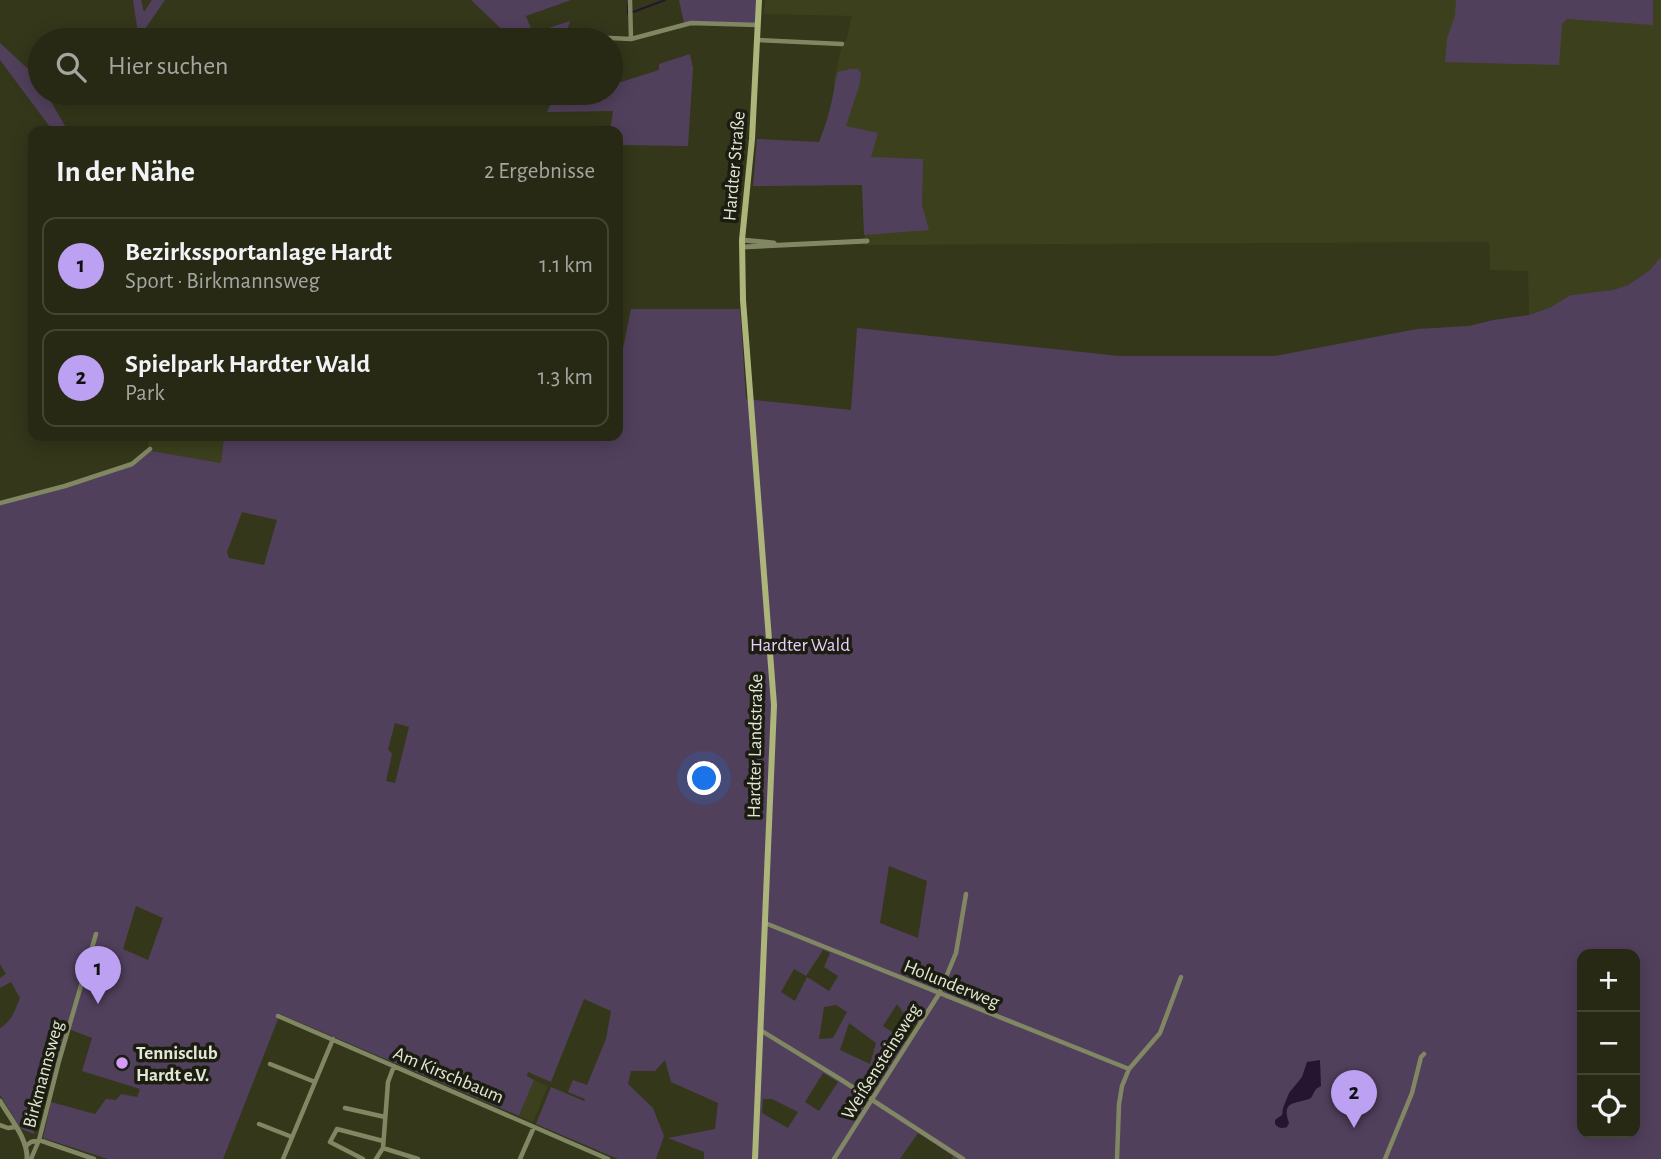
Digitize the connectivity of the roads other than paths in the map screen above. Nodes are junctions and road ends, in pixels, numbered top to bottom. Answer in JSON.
{"nodes":[{"id":1,"x":630,"y":0,"type":"edge"},
{"id":2,"x":760,"y":0,"type":"edge"},
{"id":3,"x":758,"y":24,"type":"junction"},
{"id":4,"x":623,"y":39,"type":"edge"},
{"id":5,"x":631,"y":39,"type":"junction"},
{"id":6,"x":758,"y":40,"type":"junction"},
{"id":7,"x":842,"y":44,"type":"dead end"},
{"id":8,"x":867,"y":241,"type":"dead end"},
{"id":9,"x":742,"y":243,"type":"junction"},
{"id":10,"x":784,"y":244,"type":"junction"},
{"id":11,"x":754,"y":247,"type":"junction"},
{"id":12,"x":742,"y":266,"type":"junction"},
{"id":13,"x":745,"y":334,"type":"joint"},
{"id":14,"x":150,"y":449,"type":"dead end"},
{"id":15,"x":0,"y":503,"type":"edge"},
{"id":16,"x":966,"y":894,"type":"dead end"},
{"id":17,"x":765,"y":923,"type":"junction"},
{"id":18,"x":96,"y":934,"type":"dead end"},
{"id":19,"x":1181,"y":977,"type":"dead end"},
{"id":20,"x":939,"y":994,"type":"junction"},
{"id":21,"x":278,"y":1016,"type":"dead end"},
{"id":22,"x":760,"y":1030,"type":"junction"},
{"id":23,"x":333,"y":1039,"type":"junction"},
{"id":24,"x":1423,"y":1054,"type":"dead end"},
{"id":25,"x":270,"y":1065,"type":"dead end"},
{"id":26,"x":394,"y":1066,"type":"junction"},
{"id":27,"x":1129,"y":1069,"type":"junction"},
{"id":28,"x":315,"y":1082,"type":"junction"},
{"id":29,"x":872,"y":1100,"type":"junction"},
{"id":30,"x":0,"y":1101,"type":"edge"},
{"id":31,"x":345,"y":1108,"type":"dead end"},
{"id":32,"x":385,"y":1117,"type":"junction"},
{"id":33,"x":259,"y":1124,"type":"dead end"},
{"id":34,"x":0,"y":1125,"type":"edge"},
{"id":35,"x":15,"y":1127,"type":"junction"},
{"id":36,"x":534,"y":1127,"type":"junction"},
{"id":37,"x":292,"y":1137,"type":"junction"},
{"id":38,"x":38,"y":1143,"type":"junction"},
{"id":39,"x":383,"y":1145,"type":"junction"},
{"id":40,"x":26,"y":1146,"type":"junction"},
{"id":41,"x":29,"y":1159,"type":"edge"},
{"id":42,"x":94,"y":1159,"type":"edge"},
{"id":43,"x":283,"y":1159,"type":"edge"},
{"id":44,"x":363,"y":1159,"type":"edge"},
{"id":45,"x":376,"y":1159,"type":"edge"},
{"id":46,"x":418,"y":1159,"type":"edge"},
{"id":47,"x":520,"y":1159,"type":"edge"},
{"id":48,"x":608,"y":1159,"type":"edge"},
{"id":49,"x":755,"y":1159,"type":"edge"},
{"id":50,"x":834,"y":1159,"type":"edge"},
{"id":51,"x":963,"y":1159,"type":"edge"},
{"id":52,"x":1118,"y":1159,"type":"edge"},
{"id":53,"x":1385,"y":1159,"type":"edge"}],
"edges":[{"from":1,"to":5,"type":"street"},
{"from":2,"to":3,"type":"main road","name":"Hardter Straße"},
{"from":3,"to":5,"type":"street"},
{"from":3,"to":6,"type":"main road","name":"Hardter Straße"},
{"from":4,"to":5,"type":"street"},
{"from":6,"to":7,"type":"street"},
{"from":6,"to":9,"type":"main road","name":"Hardter Straße"},
{"from":8,"to":10,"type":"street"},
{"from":9,"to":10,"type":"street"},
{"from":9,"to":11,"type":"street"},
{"from":9,"to":12,"type":"main road","name":"Hardter Straße"},
{"from":10,"to":11,"type":"street"},
{"from":11,"to":12,"type":"street"},
{"from":12,"to":13,"type":"main road","name":"Hardter Straße"},
{"from":13,"to":17,"type":"main road","name":"Hardter Landstraße"},
{"from":14,"to":15,"type":"street"},
{"from":16,"to":20,"type":"street","name":"Weißensteinsweg"},
{"from":17,"to":20,"type":"street","name":"Holunderweg"},
{"from":17,"to":22,"type":"main road","name":"Hardter Landstraße"},
{"from":18,"to":38,"type":"street","name":"Birkmannsweg"},
{"from":19,"to":27,"type":"street"},
{"from":20,"to":27,"type":"street","name":"Holunderweg"},
{"from":20,"to":29,"type":"street","name":"Weißensteinsweg"},
{"from":21,"to":23,"type":"street","name":"Am Kirschbaum"},
{"from":22,"to":29,"type":"street"},
{"from":22,"to":49,"type":"main road","name":"Hardter Landstraße"},
{"from":23,"to":26,"type":"street","name":"Am Kirschbaum"},
{"from":23,"to":28,"type":"street"},
{"from":24,"to":53,"type":"street"},
{"from":25,"to":28,"type":"street"},
{"from":26,"to":32,"type":"street"},
{"from":26,"to":36,"type":"street","name":"Am Kirschbaum"},
{"from":27,"to":52,"type":"street"},
{"from":28,"to":37,"type":"street"},
{"from":29,"to":50,"type":"street","name":"Weißensteinsweg"},
{"from":29,"to":51,"type":"street"},
{"from":30,"to":35,"type":"street"},
{"from":31,"to":32,"type":"street"},
{"from":32,"to":39,"type":"street"},
{"from":33,"to":37,"type":"street"},
{"from":34,"to":35,"type":"street"},
{"from":35,"to":40,"type":"street"},
{"from":36,"to":47,"type":"street"},
{"from":36,"to":48,"type":"street","name":"Am Kirschbaum"},
{"from":37,"to":43,"type":"street"},
{"from":38,"to":40,"type":"street"},
{"from":38,"to":41,"type":"street","name":"Birkmannsweg"},
{"from":38,"to":42,"type":"street"},
{"from":39,"to":44,"type":"street"},
{"from":39,"to":45,"type":"street"},
{"from":39,"to":46,"type":"street"},
{"from":40,"to":41,"type":"street"}]}
